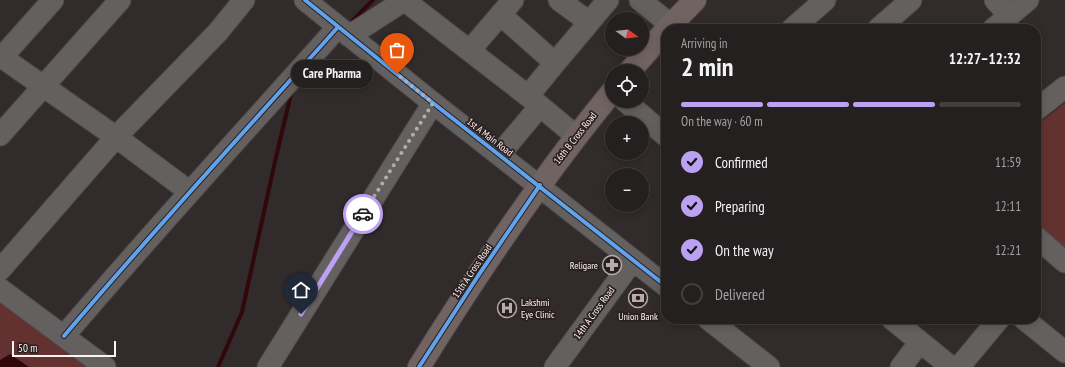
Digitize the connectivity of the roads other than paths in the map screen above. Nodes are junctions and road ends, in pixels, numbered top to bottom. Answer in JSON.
{"nodes":[{"id":1,"x":53,"y":0,"type":"edge"},
{"id":2,"x":120,"y":0,"type":"edge"},
{"id":3,"x":244,"y":0,"type":"edge"},
{"id":4,"x":305,"y":0,"type":"edge"},
{"id":5,"x":405,"y":0,"type":"edge"},
{"id":6,"x":559,"y":0,"type":"edge"},
{"id":7,"x":608,"y":0,"type":"edge"},
{"id":8,"x":640,"y":0,"type":"edge"},
{"id":9,"x":695,"y":0,"type":"edge"},
{"id":10,"x":825,"y":0,"type":"edge"},
{"id":11,"x":911,"y":0,"type":"edge"},
{"id":12,"x":995,"y":0,"type":"edge"},
{"id":13,"x":1028,"y":0,"type":"edge"},
{"id":14,"x":507,"y":7,"type":"edge"},
{"id":15,"x":1009,"y":15,"type":"junction"},
{"id":16,"x":590,"y":22,"type":"junction"},
{"id":17,"x":664,"y":24,"type":"edge"},
{"id":18,"x":672,"y":24,"type":"edge"},
{"id":19,"x":798,"y":24,"type":"edge"},
{"id":20,"x":884,"y":24,"type":"edge"},
{"id":21,"x":999,"y":24,"type":"edge"},
{"id":22,"x":343,"y":31,"type":"junction"},
{"id":23,"x":661,"y":36,"type":"edge"},
{"id":24,"x":470,"y":50,"type":"junction"},
{"id":25,"x":1,"y":56,"type":"edge"},
{"id":26,"x":555,"y":63,"type":"junction"},
{"id":27,"x":636,"y":64,"type":"edge"},
{"id":28,"x":44,"y":86,"type":"junction"},
{"id":29,"x":1065,"y":87,"type":"edge"},
{"id":30,"x":534,"y":101,"type":"junction"},
{"id":31,"x":605,"y":101,"type":"edge"},
{"id":32,"x":433,"y":103,"type":"junction"},
{"id":33,"x":1041,"y":106,"type":"edge"},
{"id":34,"x":633,"y":108,"type":"edge"},
{"id":35,"x":661,"y":132,"type":"edge"},
{"id":36,"x":0,"y":135,"type":"edge"},
{"id":37,"x":116,"y":136,"type":"junction"},
{"id":38,"x":576,"y":136,"type":"junction"},
{"id":39,"x":500,"y":154,"type":"junction"},
{"id":40,"x":540,"y":185,"type":"junction"},
{"id":41,"x":190,"y":192,"type":"junction"},
{"id":42,"x":1041,"y":241,"type":"edge"},
{"id":43,"x":633,"y":260,"type":"junction"},
{"id":44,"x":1065,"y":262,"type":"edge"},
{"id":45,"x":0,"y":270,"type":"edge"},
{"id":46,"x":661,"y":282,"type":"edge"},
{"id":47,"x":0,"y":289,"type":"edge"},
{"id":48,"x":714,"y":324,"type":"edge"},
{"id":49,"x":898,"y":324,"type":"edge"},
{"id":50,"x":996,"y":324,"type":"edge"},
{"id":51,"x":1031,"y":324,"type":"edge"},
{"id":52,"x":64,"y":336,"type":"junction"},
{"id":53,"x":920,"y":342,"type":"junction"},
{"id":54,"x":1063,"y":348,"type":"edge"},
{"id":55,"x":105,"y":367,"type":"edge"},
{"id":56,"x":268,"y":367,"type":"edge"},
{"id":57,"x":419,"y":367,"type":"edge"},
{"id":58,"x":555,"y":367,"type":"edge"},
{"id":59,"x":769,"y":367,"type":"edge"},
{"id":60,"x":901,"y":367,"type":"edge"},
{"id":61,"x":951,"y":367,"type":"edge"},
{"id":62,"x":959,"y":367,"type":"edge"}],
"edges":[{"from":1,"to":25,"type":"street"},
{"from":2,"to":28,"type":"street"},
{"from":3,"to":37,"type":"street"},
{"from":4,"to":22,"type":"street","name":"1st A Main Road"},
{"from":5,"to":22,"type":"street"},
{"from":5,"to":24,"type":"street"},
{"from":6,"to":16,"type":"street"},
{"from":7,"to":16,"type":"street"},
{"from":8,"to":17,"type":"street"},
{"from":9,"to":18,"type":"main road"},
{"from":10,"to":19,"type":"street"},
{"from":11,"to":20,"type":"street"},
{"from":12,"to":15,"type":"street"},
{"from":13,"to":15,"type":"street"},
{"from":14,"to":24,"type":"street"},
{"from":14,"to":26,"type":"street"},
{"from":15,"to":21,"type":"street"},
{"from":16,"to":26,"type":"street"},
{"from":22,"to":32,"type":"street","name":"1st A Main Road"},
{"from":22,"to":41,"type":"street"},
{"from":23,"to":27,"type":"main road"},
{"from":24,"to":30,"type":"street"},
{"from":25,"to":28,"type":"street"},
{"from":26,"to":30,"type":"street"},
{"from":28,"to":36,"type":"street"},
{"from":28,"to":37,"type":"street"},
{"from":29,"to":33,"type":"street"},
{"from":30,"to":38,"type":"street"},
{"from":30,"to":39,"type":"street"},
{"from":31,"to":38,"type":"main road","name":"16th B Cross Road"},
{"from":32,"to":39,"type":"street","name":"1st A Main Road"},
{"from":32,"to":56,"type":"street"},
{"from":34,"to":35,"type":"street"},
{"from":37,"to":41,"type":"street"},
{"from":37,"to":45,"type":"street"},
{"from":38,"to":40,"type":"main road","name":"16th B Cross Road"},
{"from":39,"to":40,"type":"street","name":"1st A Main Road"},
{"from":40,"to":43,"type":"street","name":"1st A Main Road"},
{"from":40,"to":57,"type":"main road","name":"15th A Cross Road"},
{"from":41,"to":52,"type":"street"},
{"from":42,"to":44,"type":"street"},
{"from":43,"to":46,"type":"street","name":"1st A Main Road"},
{"from":43,"to":58,"type":"street","name":"14th A Cross Road"},
{"from":47,"to":52,"type":"street"},
{"from":48,"to":59,"type":"street"},
{"from":49,"to":53,"type":"street"},
{"from":50,"to":62,"type":"street"},
{"from":51,"to":54,"type":"street"},
{"from":52,"to":55,"type":"street"},
{"from":53,"to":60,"type":"street"},
{"from":53,"to":61,"type":"street"}]}
